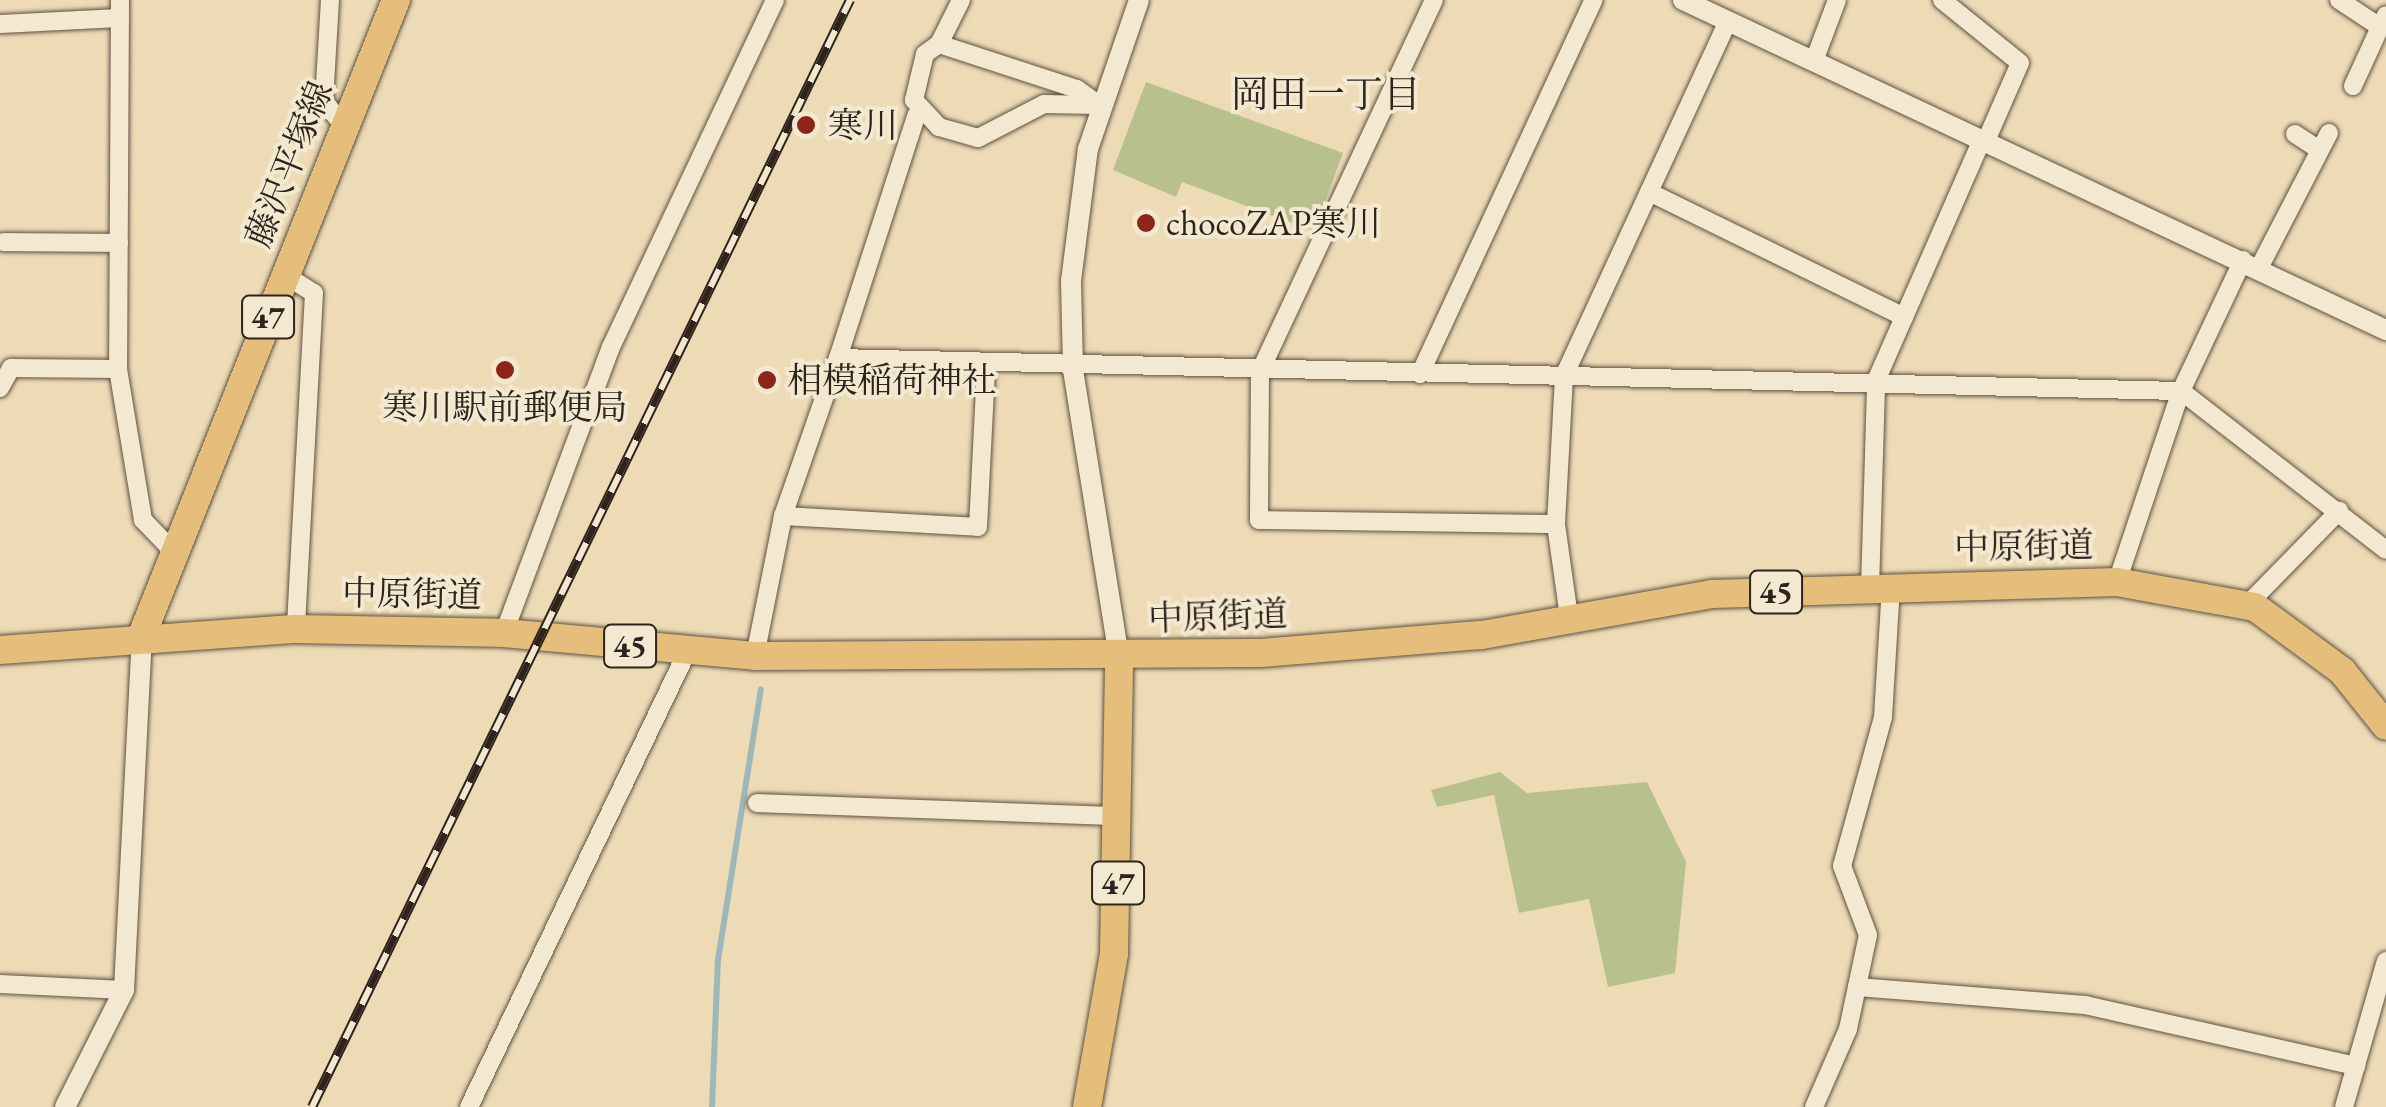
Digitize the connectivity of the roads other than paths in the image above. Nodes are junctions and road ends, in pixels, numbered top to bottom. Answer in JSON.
{"nodes":[{"id":1,"x":330,"y":0,"type":"edge"},
{"id":2,"x":396,"y":0,"type":"edge"},
{"id":3,"x":775,"y":0,"type":"edge"},
{"id":4,"x":962,"y":0,"type":"edge"},
{"id":5,"x":1138,"y":0,"type":"edge"},
{"id":6,"x":1434,"y":0,"type":"edge"},
{"id":7,"x":1594,"y":0,"type":"edge"},
{"id":8,"x":1683,"y":0,"type":"edge"},
{"id":9,"x":1837,"y":0,"type":"edge"},
{"id":10,"x":1942,"y":0,"type":"edge"},
{"id":11,"x":2340,"y":0,"type":"edge"},
{"id":12,"x":120,"y":9,"type":"edge"},
{"id":13,"x":1728,"y":21,"type":"junction"},
{"id":14,"x":2383,"y":21,"type":"edge"},
{"id":15,"x":0,"y":24,"type":"edge"},
{"id":16,"x":940,"y":44,"type":"junction"},
{"id":17,"x":1814,"y":61,"type":"junction"},
{"id":18,"x":2354,"y":86,"type":"dead end"},
{"id":19,"x":1099,"y":104,"type":"junction"},
{"id":20,"x":918,"y":114,"type":"junction"},
{"id":21,"x":344,"y":127,"type":"junction"},
{"id":22,"x":2295,"y":134,"type":"dead end"},
{"id":23,"x":1984,"y":140,"type":"junction"},
{"id":24,"x":1649,"y":192,"type":"junction"},
{"id":25,"x":3,"y":242,"type":"dead end"},
{"id":26,"x":119,"y":243,"type":"junction"},
{"id":27,"x":2251,"y":264,"type":"junction"},
{"id":28,"x":285,"y":275,"type":"junction"},
{"id":29,"x":1904,"y":317,"type":"junction"},
{"id":30,"x":2386,"y":330,"type":"edge"},
{"id":31,"x":838,"y":358,"type":"junction"},
{"id":32,"x":986,"y":367,"type":"junction"},
{"id":33,"x":118,"y":369,"type":"junction"},
{"id":34,"x":1074,"y":369,"type":"junction"},
{"id":35,"x":1260,"y":371,"type":"junction"},
{"id":36,"x":1420,"y":374,"type":"junction"},
{"id":37,"x":1564,"y":376,"type":"junction"},
{"id":38,"x":1876,"y":381,"type":"junction"},
{"id":39,"x":0,"y":388,"type":"edge"},
{"id":40,"x":2181,"y":391,"type":"junction"},
{"id":41,"x":2339,"y":510,"type":"junction"},
{"id":42,"x":783,"y":516,"type":"junction"},
{"id":43,"x":1556,"y":524,"type":"junction"},
{"id":44,"x":172,"y":550,"type":"junction"},
{"id":45,"x":2386,"y":550,"type":"edge"},
{"id":46,"x":2118,"y":582,"type":"junction"},
{"id":47,"x":1880,"y":588,"type":"junction"},
{"id":48,"x":2247,"y":605,"type":"junction"},
{"id":49,"x":1569,"y":618,"type":"junction"},
{"id":50,"x":296,"y":628,"type":"junction"},
{"id":51,"x":504,"y":634,"type":"junction"},
{"id":52,"x":142,"y":635,"type":"junction"},
{"id":53,"x":0,"y":650,"type":"edge"},
{"id":54,"x":688,"y":650,"type":"junction"},
{"id":55,"x":755,"y":656,"type":"junction"},
{"id":56,"x":1119,"y":657,"type":"junction"},
{"id":57,"x":2386,"y":726,"type":"edge"},
{"id":58,"x":756,"y":803,"type":"dead end"},
{"id":59,"x":1118,"y":816,"type":"junction"},
{"id":60,"x":2386,"y":961,"type":"edge"},
{"id":61,"x":0,"y":984,"type":"edge"},
{"id":62,"x":1857,"y":987,"type":"junction"},
{"id":63,"x":124,"y":990,"type":"junction"},
{"id":64,"x":2356,"y":1066,"type":"junction"},
{"id":65,"x":65,"y":1107,"type":"edge"},
{"id":66,"x":469,"y":1107,"type":"edge"},
{"id":67,"x":1087,"y":1107,"type":"edge"},
{"id":68,"x":1814,"y":1107,"type":"edge"},
{"id":69,"x":2344,"y":1107,"type":"edge"}],
"edges":[{"from":1,"to":21,"type":"street"},
{"from":2,"to":21,"type":"main road","name":"藤沢平塚線","number":"47"},
{"from":3,"to":51,"type":"street"},
{"from":4,"to":16,"type":"street"},
{"from":5,"to":19,"type":"street"},
{"from":6,"to":35,"type":"street"},
{"from":7,"to":36,"type":"street"},
{"from":8,"to":13,"type":"street"},
{"from":9,"to":17,"type":"street"},
{"from":10,"to":23,"type":"street"},
{"from":11,"to":14,"type":"street"},
{"from":12,"to":15,"type":"street"},
{"from":12,"to":26,"type":"street"},
{"from":13,"to":17,"type":"street"},
{"from":13,"to":24,"type":"street"},
{"from":14,"to":18,"type":"street"},
{"from":16,"to":19,"type":"street"},
{"from":16,"to":20,"type":"street"},
{"from":17,"to":23,"type":"street"},
{"from":19,"to":20,"type":"street"},
{"from":19,"to":34,"type":"street"},
{"from":20,"to":31,"type":"street"},
{"from":21,"to":28,"type":"main road","name":"藤沢平塚線","number":"47"},
{"from":22,"to":27,"type":"street"},
{"from":23,"to":27,"type":"street"},
{"from":23,"to":29,"type":"street"},
{"from":24,"to":29,"type":"street"},
{"from":24,"to":37,"type":"street"},
{"from":25,"to":26,"type":"street"},
{"from":26,"to":33,"type":"street"},
{"from":27,"to":30,"type":"street"},
{"from":27,"to":40,"type":"street"},
{"from":28,"to":44,"type":"main road","name":"藤沢平塚線","number":"47"},
{"from":28,"to":50,"type":"street"},
{"from":29,"to":38,"type":"street"},
{"from":31,"to":32,"type":"street"},
{"from":31,"to":42,"type":"street"},
{"from":32,"to":34,"type":"street"},
{"from":32,"to":42,"type":"street"},
{"from":33,"to":39,"type":"street"},
{"from":33,"to":44,"type":"street"},
{"from":34,"to":35,"type":"street"},
{"from":34,"to":56,"type":"street"},
{"from":35,"to":36,"type":"street"},
{"from":35,"to":43,"type":"street"},
{"from":36,"to":37,"type":"street"},
{"from":37,"to":38,"type":"street"},
{"from":37,"to":43,"type":"street"},
{"from":38,"to":40,"type":"street"},
{"from":38,"to":47,"type":"street"},
{"from":40,"to":41,"type":"street"},
{"from":40,"to":46,"type":"street"},
{"from":41,"to":45,"type":"street"},
{"from":41,"to":48,"type":"street"},
{"from":42,"to":55,"type":"street"},
{"from":43,"to":49,"type":"street"},
{"from":44,"to":52,"type":"main road","name":"藤沢平塚線","number":"47"},
{"from":46,"to":47,"type":"main road","name":"中原街道","number":"45"},
{"from":46,"to":48,"type":"main road","name":"中原街道","number":"45"},
{"from":47,"to":49,"type":"main road","name":"中原街道","number":"45"},
{"from":47,"to":62,"type":"street"},
{"from":48,"to":57,"type":"main road","name":"中原街道","number":"45"},
{"from":49,"to":56,"type":"main road","name":"中原街道","number":"45"},
{"from":50,"to":51,"type":"main road","name":"中原街道","number":"45"},
{"from":50,"to":52,"type":"main road","name":"中原街道","number":"45"},
{"from":51,"to":54,"type":"main road","name":"中原街道","number":"45"},
{"from":52,"to":53,"type":"main road","name":"中原街道","number":"45"},
{"from":52,"to":63,"type":"street"},
{"from":54,"to":55,"type":"main road","name":"中原街道","number":"45"},
{"from":54,"to":66,"type":"street"},
{"from":55,"to":56,"type":"main road","name":"中原街道","number":"45"},
{"from":56,"to":59,"type":"main road","number":"47"},
{"from":58,"to":59,"type":"street"},
{"from":59,"to":67,"type":"main road","number":"47"},
{"from":60,"to":64,"type":"street"},
{"from":61,"to":63,"type":"street"},
{"from":62,"to":64,"type":"street"},
{"from":62,"to":68,"type":"street"},
{"from":63,"to":65,"type":"street"},
{"from":64,"to":69,"type":"street"}]}
